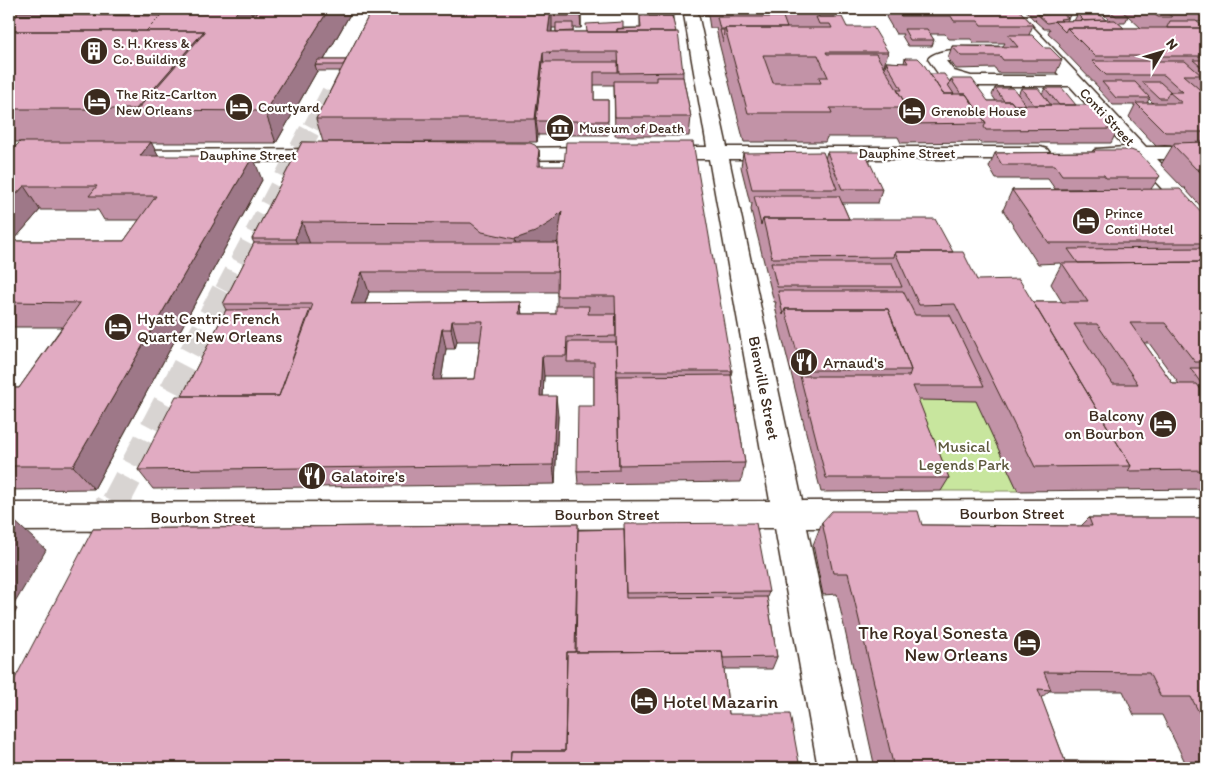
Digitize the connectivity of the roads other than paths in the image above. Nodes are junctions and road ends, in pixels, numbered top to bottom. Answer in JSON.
{"nodes":[{"id":1,"x":690,"y":9,"type":"edge"},
{"id":2,"x":1008,"y":9,"type":"edge"},
{"id":3,"x":33,"y":11,"type":"edge"},
{"id":4,"x":9,"y":13,"type":"edge"},
{"id":5,"x":9,"y":30,"type":"edge"},
{"id":6,"x":1000,"y":55,"type":"edge"},
{"id":7,"x":1075,"y":81,"type":"junction"},
{"id":8,"x":617,"y":153,"type":"edge"},
{"id":9,"x":637,"y":153,"type":"edge"},
{"id":10,"x":718,"y":153,"type":"junction"},
{"id":11,"x":1062,"y":153,"type":"edge"},
{"id":12,"x":1082,"y":153,"type":"edge"},
{"id":13,"x":1141,"y":153,"type":"junction"},
{"id":14,"x":1206,"y":153,"type":"edge"},
{"id":15,"x":487,"y":154,"type":"edge"},
{"id":16,"x":347,"y":155,"type":"edge"},
{"id":17,"x":97,"y":156,"type":"edge"},
{"id":18,"x":1206,"y":224,"type":"edge"},
{"id":19,"x":788,"y":513,"type":"junction"},
{"id":20,"x":1206,"y":513,"type":"edge"},
{"id":21,"x":9,"y":516,"type":"edge"},
{"id":22,"x":838,"y":768,"type":"edge"}],
"edges":[{"from":1,"to":10,"type":"street","name":"Bienville Street"},
{"from":2,"to":7,"type":"street","name":"Conti Street"},
{"from":3,"to":4,"type":"main road"},
{"from":3,"to":5,"type":"main road"},
{"from":6,"to":7,"type":"street"},
{"from":7,"to":13,"type":"street","name":"Conti Street"},
{"from":8,"to":15,"type":"street"},
{"from":9,"to":10,"type":"street","name":"Dauphine Street"},
{"from":10,"to":11,"type":"street","name":"Dauphine Street"},
{"from":10,"to":19,"type":"street","name":"Bienville Street"},
{"from":12,"to":13,"type":"street"},
{"from":13,"to":14,"type":"street"},
{"from":13,"to":18,"type":"street","name":"Conti Street"},
{"from":16,"to":17,"type":"street","name":"Dauphine Street"},
{"from":19,"to":20,"type":"street","name":"Bourbon Street"},
{"from":19,"to":21,"type":"street","name":"Bourbon Street"},
{"from":19,"to":22,"type":"street","name":"Bienville Street"}]}
